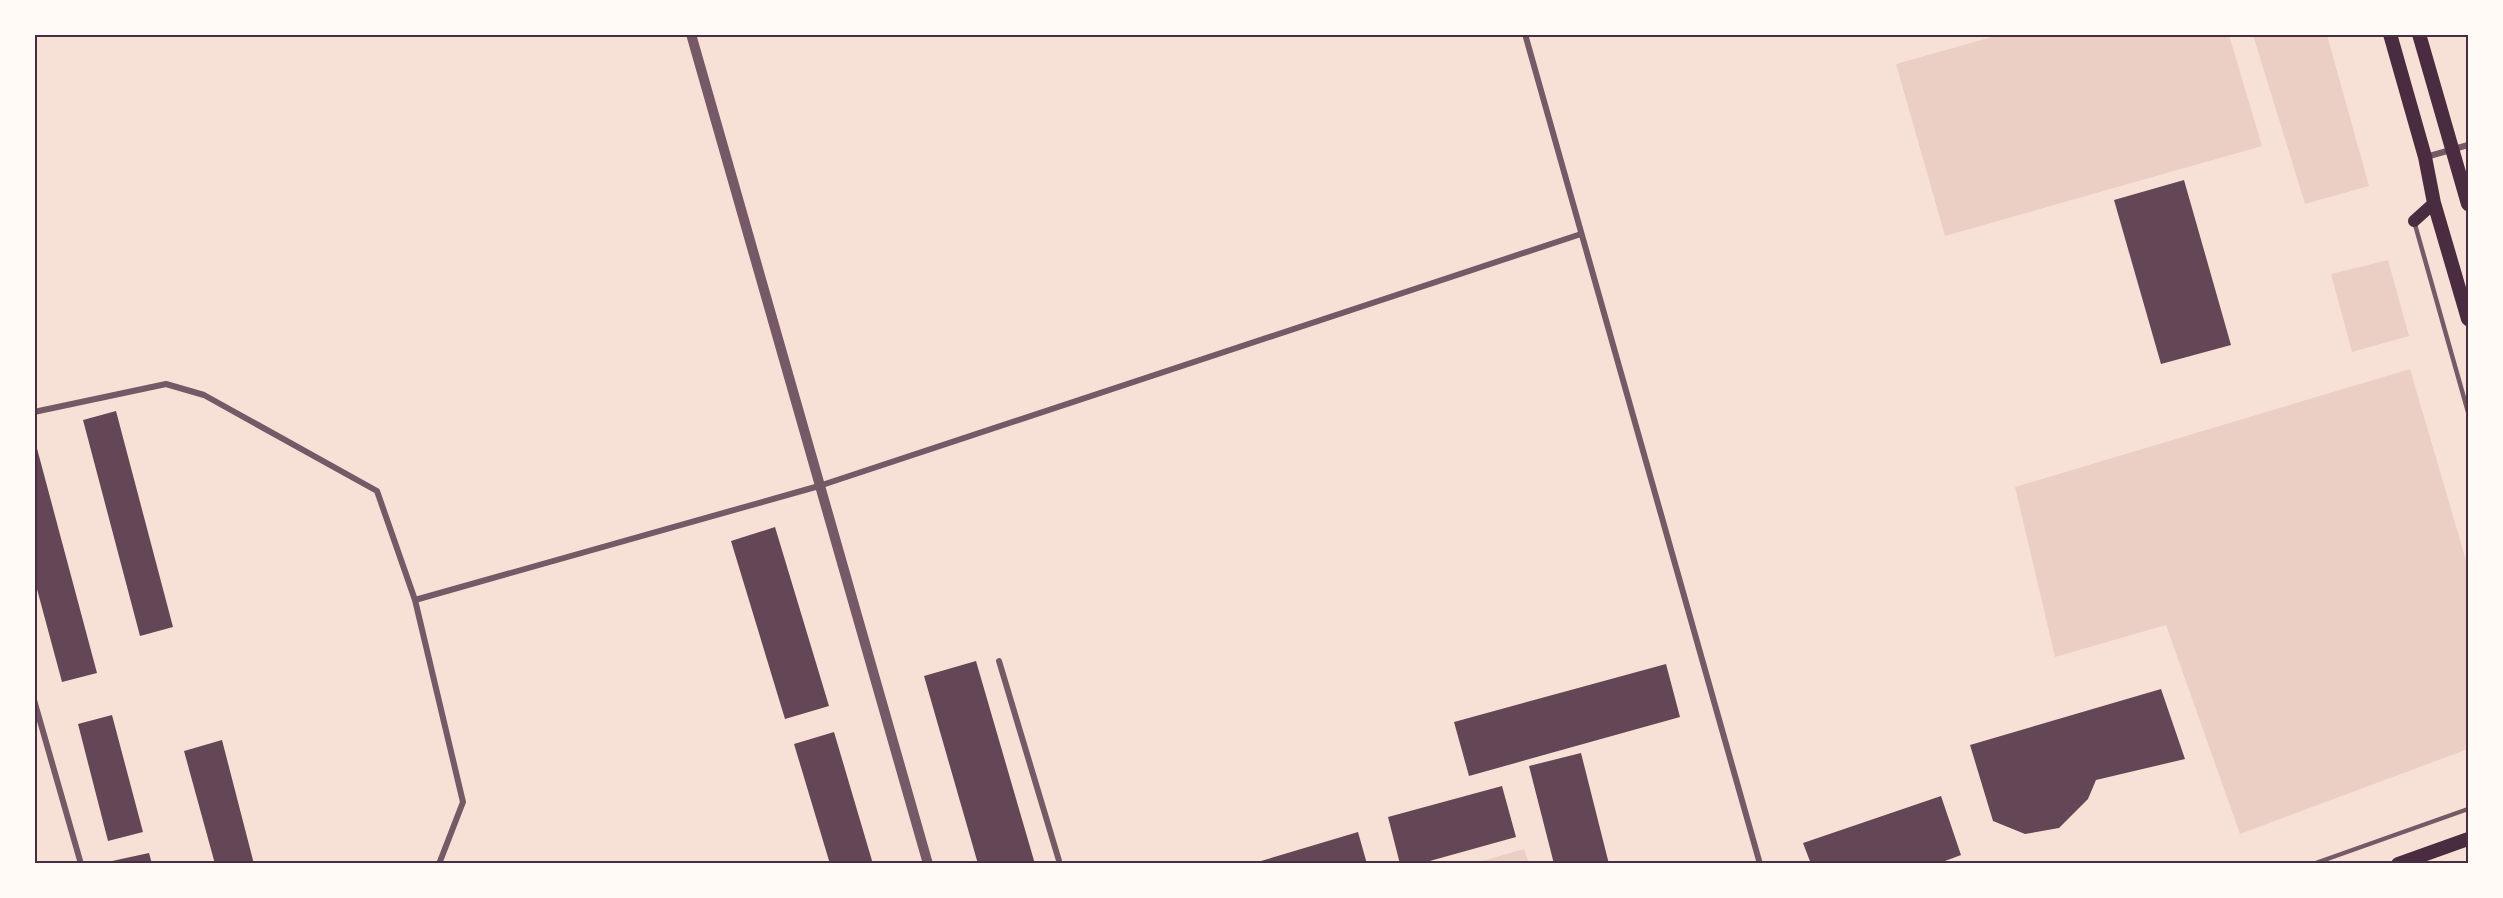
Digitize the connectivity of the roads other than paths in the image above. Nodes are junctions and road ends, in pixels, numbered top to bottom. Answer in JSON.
{"nodes":[{"id":1,"x":691,"y":34,"type":"edge"},
{"id":2,"x":1524,"y":34,"type":"edge"},
{"id":3,"x":2390,"y":34,"type":"edge"},
{"id":4,"x":2419,"y":34,"type":"edge"},
{"id":5,"x":2469,"y":144,"type":"edge"},
{"id":6,"x":2453,"y":148,"type":"junction"},
{"id":7,"x":2426,"y":157,"type":"junction"},
{"id":8,"x":2434,"y":203,"type":"junction"},
{"id":9,"x":2469,"y":204,"type":"edge"},
{"id":10,"x":2414,"y":221,"type":"joint"},
{"id":11,"x":1581,"y":234,"type":"junction"},
{"id":12,"x":2469,"y":319,"type":"edge"},
{"id":13,"x":34,"y":412,"type":"edge"},
{"id":14,"x":2469,"y":412,"type":"edge"},
{"id":15,"x":819,"y":486,"type":"junction"},
{"id":16,"x":415,"y":600,"type":"junction"},
{"id":17,"x":999,"y":661,"type":"dead end"},
{"id":18,"x":34,"y":700,"type":"edge"},
{"id":19,"x":2469,"y":809,"type":"edge"},
{"id":20,"x":2469,"y":839,"type":"edge"},
{"id":21,"x":81,"y":864,"type":"edge"},
{"id":22,"x":439,"y":864,"type":"edge"},
{"id":23,"x":928,"y":864,"type":"edge"},
{"id":24,"x":1060,"y":864,"type":"edge"},
{"id":25,"x":1760,"y":864,"type":"edge"},
{"id":26,"x":2313,"y":864,"type":"edge"},
{"id":27,"x":2398,"y":864,"type":"edge"}],
"edges":[{"from":1,"to":15,"type":"street"},
{"from":2,"to":11,"type":"street"},
{"from":3,"to":7,"type":"main road"},
{"from":4,"to":6,"type":"main road"},
{"from":5,"to":6,"type":"street"},
{"from":6,"to":7,"type":"street"},
{"from":6,"to":9,"type":"main road"},
{"from":7,"to":8,"type":"main road"},
{"from":8,"to":10,"type":"main road"},
{"from":8,"to":12,"type":"main road"},
{"from":10,"to":14,"type":"lane"},
{"from":11,"to":15,"type":"street"},
{"from":11,"to":25,"type":"street"},
{"from":13,"to":16,"type":"street"},
{"from":15,"to":16,"type":"street"},
{"from":15,"to":23,"type":"street"},
{"from":16,"to":22,"type":"street"},
{"from":17,"to":24,"type":"street"},
{"from":18,"to":21,"type":"street"},
{"from":19,"to":26,"type":"lane"},
{"from":20,"to":27,"type":"main road"}]}
